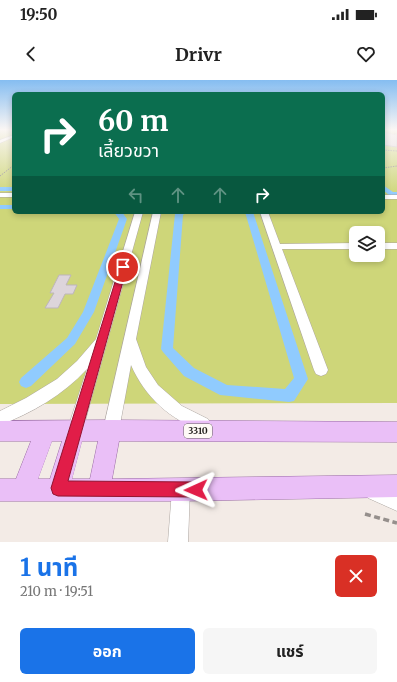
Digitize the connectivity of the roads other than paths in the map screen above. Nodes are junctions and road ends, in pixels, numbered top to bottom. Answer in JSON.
{"nodes":[{"id":1,"x":0,"y":195,"type":"edge"},
{"id":2,"x":12,"y":195,"type":"edge"},
{"id":3,"x":385,"y":197,"type":"edge"},
{"id":4,"x":397,"y":197,"type":"edge"},
{"id":5,"x":0,"y":202,"type":"edge"},
{"id":6,"x":12,"y":202,"type":"edge"},
{"id":7,"x":138,"y":214,"type":"edge"},
{"id":8,"x":157,"y":214,"type":"edge"},
{"id":9,"x":265,"y":214,"type":"edge"},
{"id":10,"x":349,"y":246,"type":"edge"},
{"id":11,"x":385,"y":246,"type":"edge"},
{"id":12,"x":397,"y":246,"type":"edge"},
{"id":13,"x":277,"y":247,"type":"junction"},
{"id":14,"x":103,"y":337,"type":"junction"},
{"id":15,"x":130,"y":340,"type":"junction"},
{"id":16,"x":321,"y":370,"type":"dead end"},
{"id":17,"x":0,"y":418,"type":"edge"},
{"id":18,"x":111,"y":430,"type":"junction"},
{"id":19,"x":75,"y":431,"type":"junction"},
{"id":20,"x":0,"y":432,"type":"edge"},
{"id":21,"x":45,"y":432,"type":"junction"},
{"id":22,"x":249,"y":432,"type":"junction"},
{"id":23,"x":397,"y":432,"type":"edge"},
{"id":24,"x":361,"y":486,"type":"junction"},
{"id":25,"x":397,"y":486,"type":"edge"},
{"id":26,"x":58,"y":488,"type":"junction"},
{"id":27,"x":99,"y":488,"type":"junction"},
{"id":28,"x":23,"y":489,"type":"junction"},
{"id":29,"x":0,"y":490,"type":"edge"},
{"id":30,"x":181,"y":490,"type":"junction"},
{"id":31,"x":397,"y":502,"type":"edge"},
{"id":32,"x":178,"y":542,"type":"edge"}],
"edges":[{"from":1,"to":2,"type":"street"},
{"from":3,"to":4,"type":"street"},
{"from":5,"to":6,"type":"street"},
{"from":7,"to":14,"type":"street"},
{"from":8,"to":15,"type":"street"},
{"from":9,"to":13,"type":"street"},
{"from":10,"to":13,"type":"street"},
{"from":11,"to":12,"type":"street"},
{"from":13,"to":16,"type":"street"},
{"from":14,"to":17,"type":"street"},
{"from":14,"to":19,"type":"street"},
{"from":15,"to":18,"type":"street"},
{"from":15,"to":22,"type":"street"},
{"from":18,"to":19,"type":"main road","number":"3310"},
{"from":18,"to":22,"type":"main road","number":"3310"},
{"from":18,"to":27,"type":"main road"},
{"from":19,"to":21,"type":"main road","number":"3310"},
{"from":19,"to":26,"type":"main road"},
{"from":20,"to":21,"type":"main road","number":"3310"},
{"from":21,"to":28,"type":"main road"},
{"from":22,"to":23,"type":"main road","number":"3310"},
{"from":24,"to":25,"type":"main road"},
{"from":24,"to":30,"type":"main road"},
{"from":24,"to":31,"type":"street"},
{"from":26,"to":27,"type":"main road"},
{"from":26,"to":28,"type":"main road"},
{"from":27,"to":30,"type":"main road"},
{"from":28,"to":29,"type":"main road"},
{"from":30,"to":32,"type":"street"}]}
